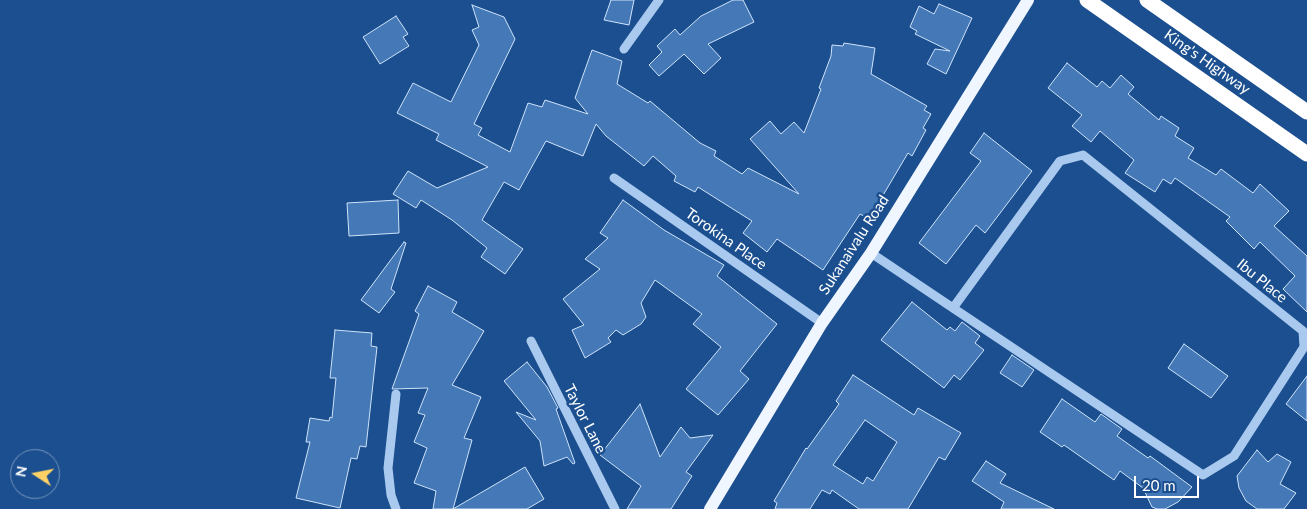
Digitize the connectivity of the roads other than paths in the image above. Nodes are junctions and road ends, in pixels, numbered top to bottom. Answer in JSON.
{"nodes":[{"id":1,"x":658,"y":0,"type":"edge"},
{"id":2,"x":1028,"y":0,"type":"edge"},
{"id":3,"x":1087,"y":0,"type":"edge"},
{"id":4,"x":1147,"y":0,"type":"edge"},
{"id":5,"x":624,"y":49,"type":"dead end"},
{"id":6,"x":1307,"y":112,"type":"edge"},
{"id":7,"x":1307,"y":154,"type":"edge"},
{"id":8,"x":614,"y":178,"type":"dead end"},
{"id":9,"x":871,"y":253,"type":"junction"},
{"id":10,"x":953,"y":308,"type":"junction"},
{"id":11,"x":822,"y":323,"type":"junction"},
{"id":12,"x":531,"y":341,"type":"dead end"},
{"id":13,"x":396,"y":394,"type":"dead end"},
{"id":14,"x":396,"y":509,"type":"edge"},
{"id":15,"x":615,"y":509,"type":"edge"},
{"id":16,"x":710,"y":509,"type":"edge"}],
"edges":[{"from":1,"to":5,"type":"street"},
{"from":2,"to":9,"type":"main road","name":"Sukanaivalu Road"},
{"from":3,"to":7,"type":"highway","name":"King's Highway"},
{"from":4,"to":6,"type":"highway","name":"King's Highway"},
{"from":8,"to":11,"type":"street","name":"Torokina Place"},
{"from":9,"to":10,"type":"street","name":"Ibu Place"},
{"from":9,"to":11,"type":"main road","name":"Sukanaivalu Road"},
{"from":10,"to":10,"type":"street","name":"Ibu Place"},
{"from":11,"to":16,"type":"main road","name":"Sukanaivalu Road"},
{"from":12,"to":15,"type":"street","name":"Taylor Lane"},
{"from":13,"to":14,"type":"street"}]}
